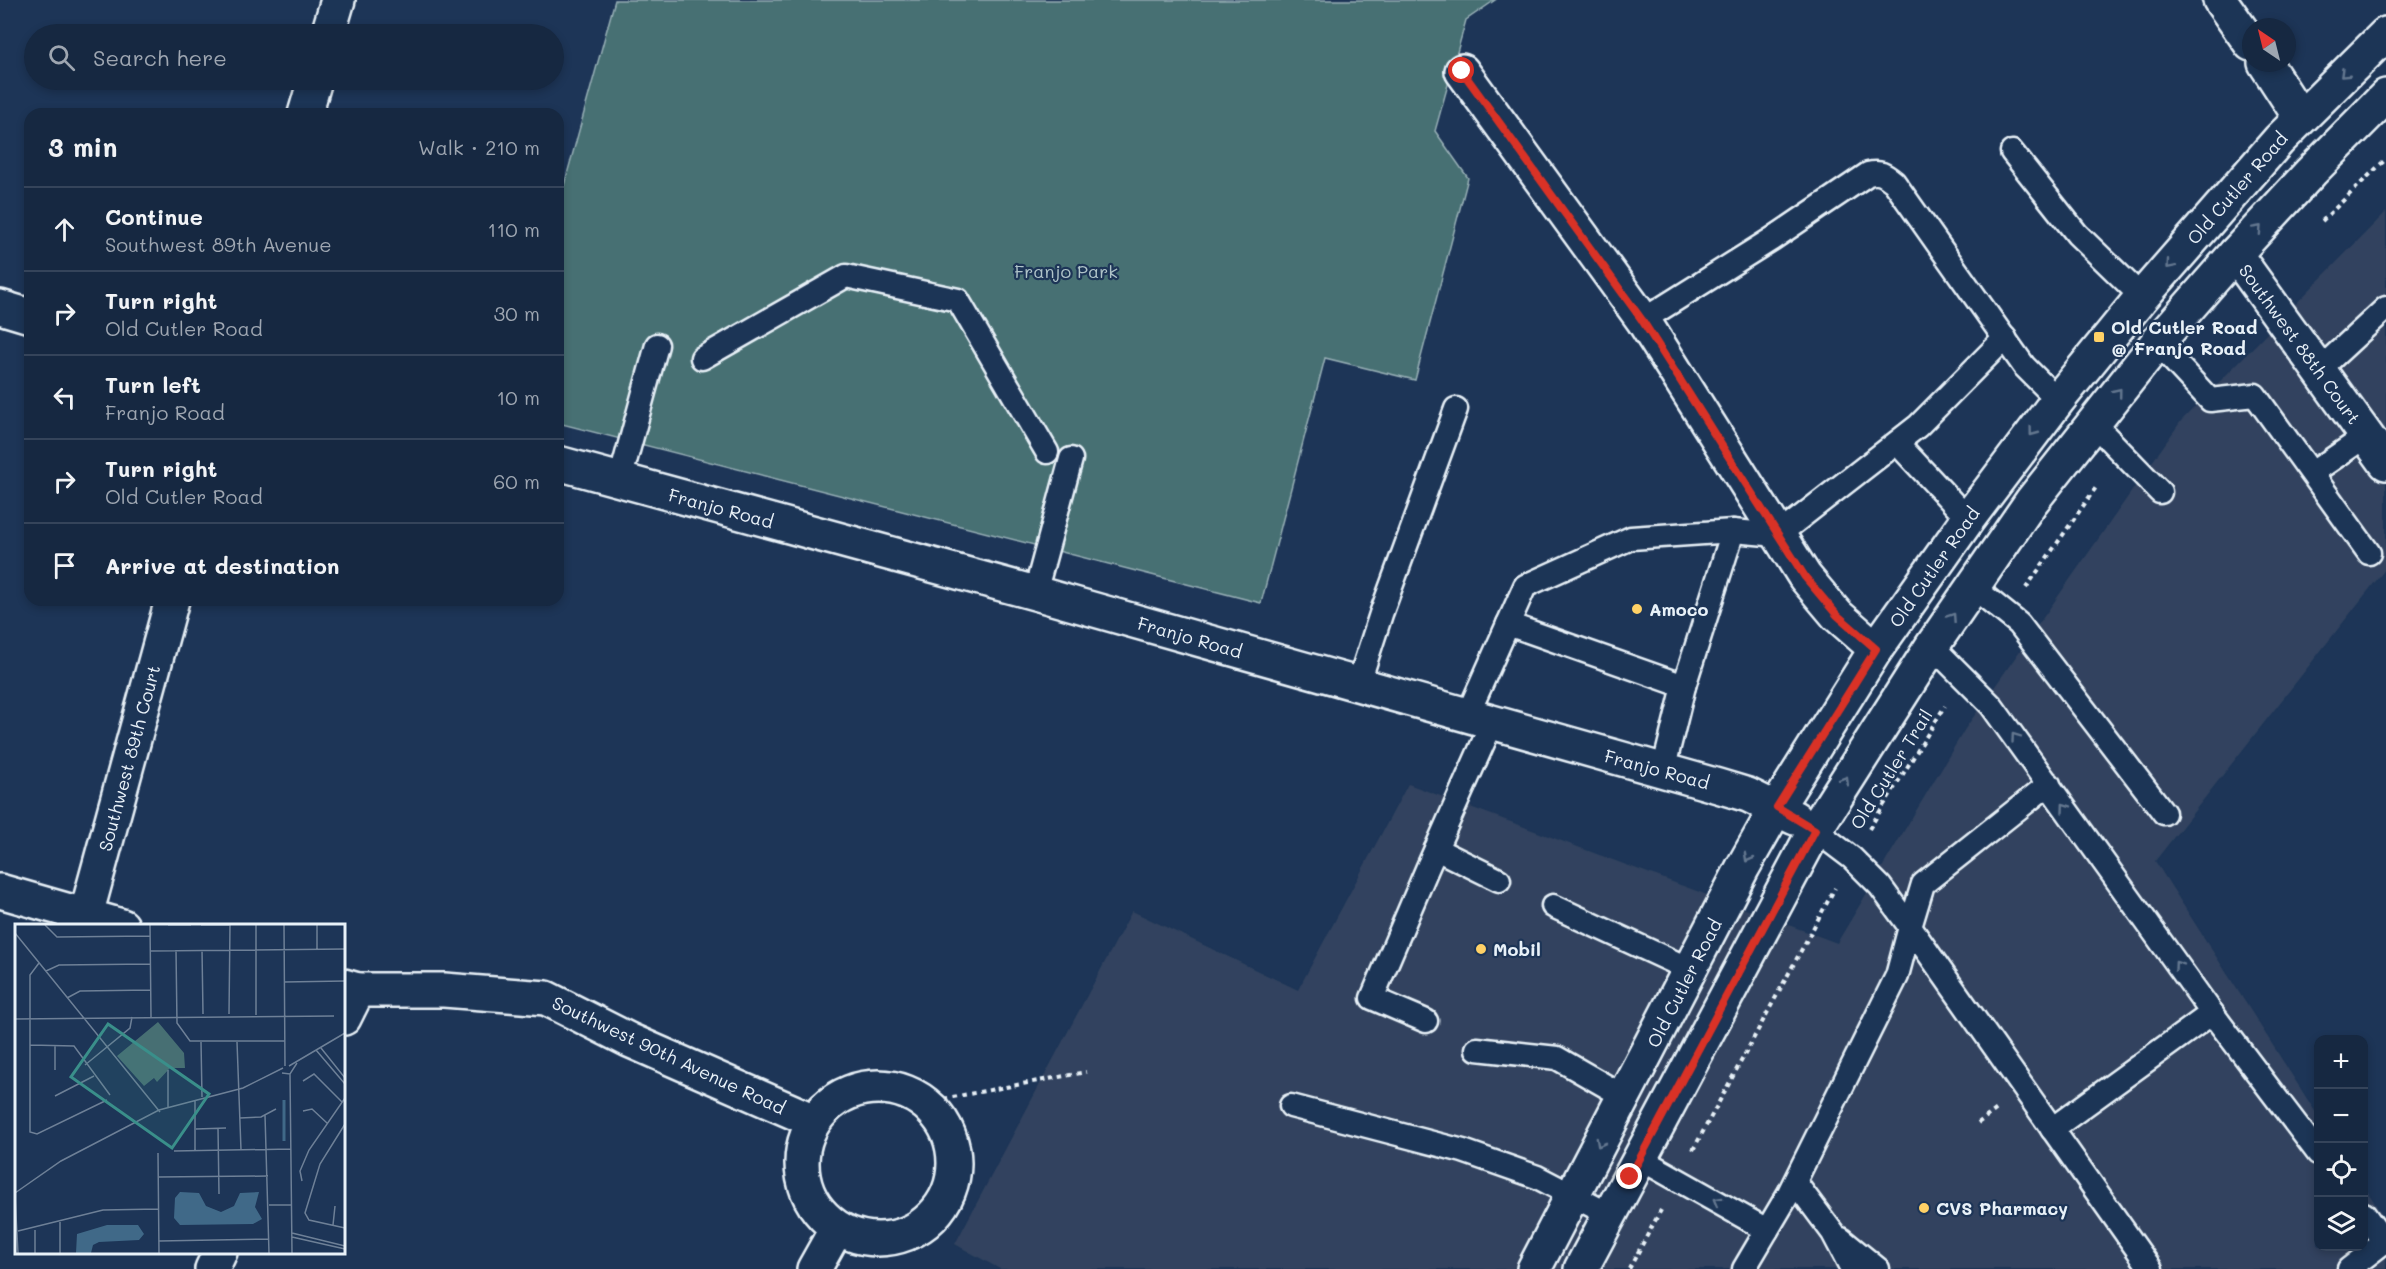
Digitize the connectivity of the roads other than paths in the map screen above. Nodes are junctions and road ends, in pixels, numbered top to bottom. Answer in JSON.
{"nodes":[{"id":1,"x":338,"y":0,"type":"edge"},
{"id":2,"x":2220,"y":0,"type":"edge"},
{"id":3,"x":331,"y":24,"type":"edge"},
{"id":4,"x":2242,"y":31,"type":"edge"},
{"id":5,"x":2386,"y":34,"type":"edge"},
{"id":6,"x":1462,"y":71,"type":"dead end"},
{"id":7,"x":2271,"y":72,"type":"edge"},
{"id":8,"x":312,"y":90,"type":"edge"},
{"id":9,"x":2386,"y":96,"type":"edge"},
{"id":10,"x":307,"y":108,"type":"edge"},
{"id":11,"x":2300,"y":117,"type":"junction"},
{"id":12,"x":2012,"y":152,"type":"dead end"},
{"id":13,"x":2235,"y":254,"type":"junction"},
{"id":14,"x":2142,"y":297,"type":"junction"},
{"id":15,"x":0,"y":307,"type":"edge"},
{"id":16,"x":2386,"y":308,"type":"edge"},
{"id":17,"x":24,"y":314,"type":"edge"},
{"id":18,"x":1642,"y":320,"type":"junction"},
{"id":19,"x":2166,"y":334,"type":"junction"},
{"id":20,"x":2005,"y":338,"type":"junction"},
{"id":21,"x":657,"y":345,"type":"dead end"},
{"id":22,"x":702,"y":358,"type":"dead end"},
{"id":23,"x":2319,"y":370,"type":"junction"},
{"id":24,"x":2058,"y":400,"type":"junction"},
{"id":25,"x":1456,"y":409,"type":"dead end"},
{"id":26,"x":2093,"y":423,"type":"junction"},
{"id":27,"x":2366,"y":436,"type":"junction"},
{"id":28,"x":1897,"y":443,"type":"junction"},
{"id":29,"x":1047,"y":452,"type":"dead end"},
{"id":30,"x":1071,"y":459,"type":"dead end"},
{"id":31,"x":2386,"y":463,"type":"edge"},
{"id":32,"x":564,"y":465,"type":"edge"},
{"id":33,"x":2312,"y":473,"type":"junction"},
{"id":34,"x":620,"y":480,"type":"junction"},
{"id":35,"x":2160,"y":492,"type":"dead end"},
{"id":36,"x":1968,"y":519,"type":"junction"},
{"id":37,"x":1733,"y":531,"type":"junction"},
{"id":38,"x":1778,"y":535,"type":"junction"},
{"id":39,"x":2369,"y":553,"type":"dead end"},
{"id":40,"x":1972,"y":587,"type":"junction"},
{"id":41,"x":1035,"y":593,"type":"junction"},
{"id":42,"x":170,"y":606,"type":"edge"},
{"id":43,"x":1508,"y":624,"type":"junction"},
{"id":44,"x":1932,"y":646,"type":"junction"},
{"id":45,"x":1876,"y":649,"type":"junction"},
{"id":46,"x":1358,"y":685,"type":"junction"},
{"id":47,"x":1684,"y":686,"type":"junction"},
{"id":48,"x":1480,"y":719,"type":"junction"},
{"id":49,"x":1663,"y":771,"type":"junction"},
{"id":50,"x":2049,"y":784,"type":"junction"},
{"id":51,"x":1777,"y":807,"type":"junction"},
{"id":52,"x":2164,"y":813,"type":"dead end"},
{"id":53,"x":1815,"y":830,"type":"junction"},
{"id":54,"x":1436,"y":849,"type":"junction"},
{"id":55,"x":1499,"y":880,"type":"dead end"},
{"id":56,"x":0,"y":891,"type":"edge"},
{"id":57,"x":1553,"y":906,"type":"dead end"},
{"id":58,"x":86,"y":915,"type":"junction"},
{"id":59,"x":115,"y":924,"type":"edge"},
{"id":60,"x":1910,"y":927,"type":"junction"},
{"id":61,"x":1691,"y":970,"type":"junction"},
{"id":62,"x":351,"y":988,"type":"edge"},
{"id":63,"x":2212,"y":1013,"type":"junction"},
{"id":64,"x":345,"y":1014,"type":"edge"},
{"id":65,"x":1426,"y":1021,"type":"dead end"},
{"id":66,"x":1477,"y":1050,"type":"dead end"},
{"id":67,"x":1625,"y":1097,"type":"junction"},
{"id":68,"x":1291,"y":1106,"type":"dead end"},
{"id":69,"x":814,"y":1121,"type":"junction"},
{"id":70,"x":2052,"y":1129,"type":"junction"},
{"id":71,"x":2314,"y":1146,"type":"edge"},
{"id":72,"x":1640,"y":1158,"type":"junction"},
{"id":73,"x":1795,"y":1182,"type":"junction"},
{"id":74,"x":1572,"y":1196,"type":"junction"},
{"id":75,"x":1610,"y":1215,"type":"junction"},
{"id":76,"x":2368,"y":1220,"type":"edge"},
{"id":77,"x":837,"y":1228,"type":"junction"},
{"id":78,"x":1767,"y":1230,"type":"junction"},
{"id":79,"x":1833,"y":1233,"type":"junction"},
{"id":80,"x":219,"y":1254,"type":"edge"},
{"id":81,"x":212,"y":1269,"type":"edge"},
{"id":82,"x":814,"y":1269,"type":"edge"},
{"id":83,"x":1534,"y":1269,"type":"edge"},
{"id":84,"x":1581,"y":1269,"type":"edge"},
{"id":85,"x":1744,"y":1269,"type":"edge"},
{"id":86,"x":1852,"y":1269,"type":"edge"},
{"id":87,"x":1878,"y":1269,"type":"edge"},
{"id":88,"x":2151,"y":1269,"type":"edge"},
{"id":89,"x":2349,"y":1269,"type":"edge"}],
"edges":[{"from":1,"to":3,"type":"street"},
{"from":2,"to":4,"type":"street"},
{"from":5,"to":11,"type":"street","name":"Old Cutler Road","one_way":true},
{"from":6,"to":18,"type":"street"},
{"from":7,"to":11,"type":"street"},
{"from":8,"to":10,"type":"street"},
{"from":13,"to":9,"type":"street","one_way":true},
{"from":11,"to":14,"type":"street","name":"Old Cutler Road","one_way":true},
{"from":12,"to":14,"type":"lane"},
{"from":13,"to":19,"type":"street"},
{"from":13,"to":23,"type":"street","name":"Southwest 88th Court"},
{"from":14,"to":19,"type":"street"},
{"from":14,"to":24,"type":"street","name":"Old Cutler Road"},
{"from":15,"to":17,"type":"street"},
{"from":16,"to":23,"type":"lane"},
{"from":18,"to":20,"type":"lane"},
{"from":18,"to":38,"type":"street"},
{"from":26,"to":19,"type":"street","one_way":true},
{"from":19,"to":33,"type":"lane"},
{"from":20,"to":24,"type":"lane"},
{"from":20,"to":28,"type":"lane"},
{"from":21,"to":34,"type":"lane"},
{"from":22,"to":29,"type":"lane"},
{"from":23,"to":27,"type":"street","name":"Southwest 88th Court"},
{"from":24,"to":36,"type":"street","name":"Old Cutler Road","one_way":true},
{"from":25,"to":46,"type":"lane"},
{"from":26,"to":35,"type":"lane"},
{"from":26,"to":40,"type":"street"},
{"from":27,"to":31,"type":"street","name":"Southwest 88th Court"},
{"from":27,"to":33,"type":"lane"},
{"from":28,"to":36,"type":"lane"},
{"from":28,"to":38,"type":"lane"},
{"from":30,"to":41,"type":"lane"},
{"from":32,"to":34,"type":"street","name":"Franjo Road"},
{"from":33,"to":39,"type":"lane"},
{"from":34,"to":41,"type":"street","name":"Franjo Road"},
{"from":36,"to":45,"type":"street","name":"Old Cutler Road"},
{"from":37,"to":38,"type":"lane"},
{"from":37,"to":43,"type":"lane"},
{"from":37,"to":47,"type":"lane"},
{"from":38,"to":45,"type":"street"},
{"from":44,"to":40,"type":"street","one_way":true},
{"from":40,"to":52,"type":"lane"},
{"from":41,"to":46,"type":"street","name":"Franjo Road"},
{"from":42,"to":58,"type":"street","name":"Southwest 89th Court"},
{"from":43,"to":47,"type":"lane"},
{"from":43,"to":48,"type":"lane"},
{"from":50,"to":44,"type":"lane","one_way":true},
{"from":53,"to":44,"type":"street","one_way":true},
{"from":45,"to":51,"type":"street","name":"Old Cutler Road"},
{"from":46,"to":48,"type":"street","name":"Franjo Road"},
{"from":47,"to":49,"type":"lane"},
{"from":48,"to":49,"type":"street","name":"Franjo Road"},
{"from":48,"to":54,"type":"lane"},
{"from":49,"to":51,"type":"street","name":"Franjo Road"},
{"from":50,"to":60,"type":"lane"},
{"from":63,"to":50,"type":"lane","one_way":true},
{"from":51,"to":53,"type":"street","name":"Franjo Road"},
{"from":51,"to":61,"type":"street","name":"Old Cutler Road","one_way":true},
{"from":53,"to":60,"type":"lane"},
{"from":53,"to":72,"type":"street"},
{"from":54,"to":55,"type":"lane"},
{"from":54,"to":65,"type":"lane"},
{"from":56,"to":58,"type":"street"},
{"from":57,"to":61,"type":"lane"},
{"from":58,"to":59,"type":"street"},
{"from":60,"to":70,"type":"lane"},
{"from":60,"to":73,"type":"lane"},
{"from":61,"to":67,"type":"street","name":"Old Cutler Road"},
{"from":62,"to":64,"type":"street"},
{"from":62,"to":69,"type":"street","name":"Southwest 90th Avenue Road"},
{"from":63,"to":70,"type":"lane"},
{"from":63,"to":71,"type":"lane"},
{"from":66,"to":67,"type":"lane"},
{"from":67,"to":74,"type":"street","name":"Old Cutler Road","one_way":true},
{"from":68,"to":74,"type":"lane"},
{"from":69,"to":77,"type":"street"},
{"from":69,"to":77,"type":"street"},
{"from":70,"to":88,"type":"lane"},
{"from":72,"to":75,"type":"street"},
{"from":78,"to":72,"type":"lane","one_way":true},
{"from":73,"to":78,"type":"lane"},
{"from":73,"to":79,"type":"lane"},
{"from":74,"to":75,"type":"lane"},
{"from":74,"to":83,"type":"street","name":"Old Cutler Road"},
{"from":75,"to":84,"type":"street"},
{"from":76,"to":89,"type":"lane"},
{"from":77,"to":82,"type":"street"},
{"from":78,"to":85,"type":"lane"},
{"from":79,"to":86,"type":"lane"},
{"from":79,"to":87,"type":"lane"},
{"from":80,"to":81,"type":"street"}]}
